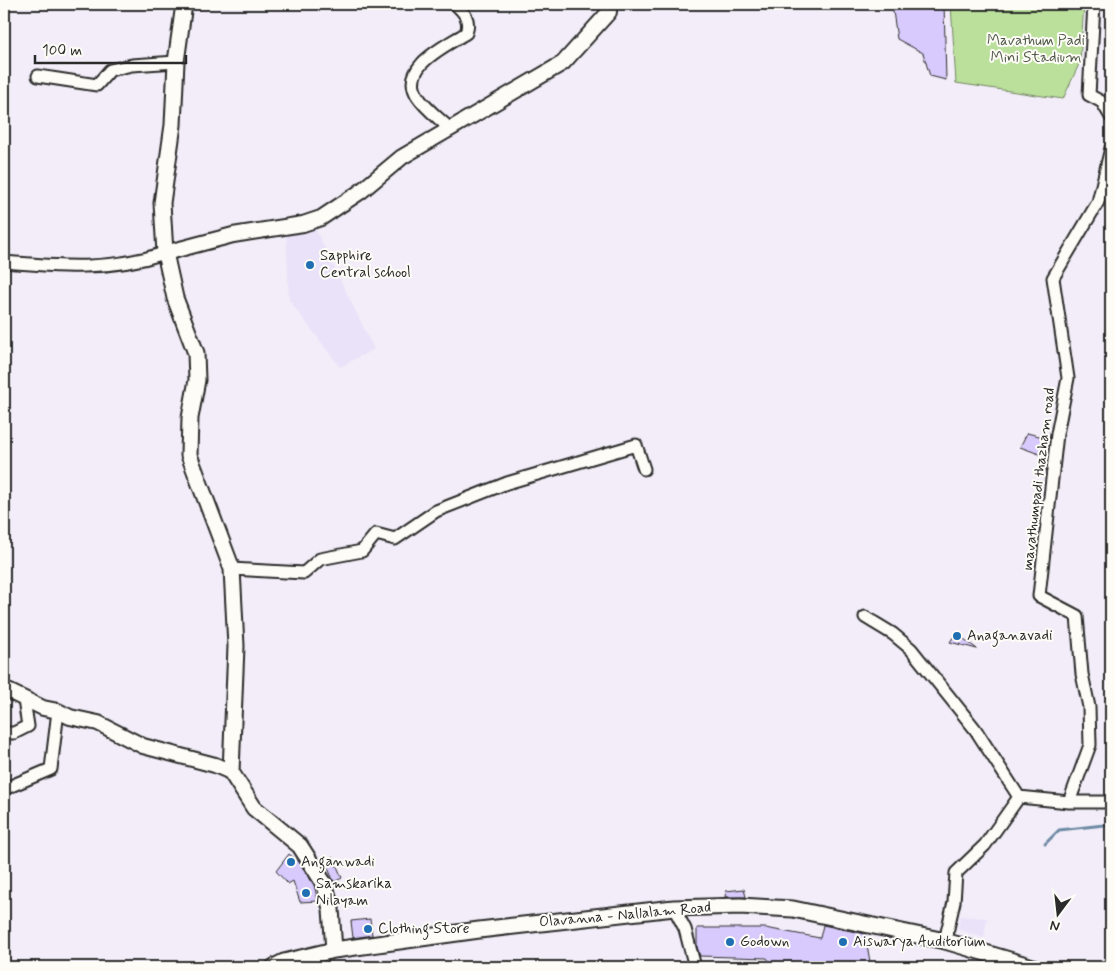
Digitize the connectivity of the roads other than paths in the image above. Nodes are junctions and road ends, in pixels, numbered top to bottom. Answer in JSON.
{"nodes":[{"id":1,"x":184,"y":4,"type":"edge"},
{"id":2,"x":455,"y":4,"type":"edge"},
{"id":3,"x":609,"y":4,"type":"edge"},
{"id":4,"x":1094,"y":4,"type":"edge"},
{"id":5,"x":176,"y":62,"type":"junction"},
{"id":6,"x":38,"y":76,"type":"dead end"},
{"id":7,"x":1111,"y":117,"type":"edge"},
{"id":8,"x":449,"y":128,"type":"junction"},
{"id":9,"x":1111,"y":148,"type":"edge"},
{"id":10,"x":165,"y":253,"type":"junction"},
{"id":11,"x":4,"y":262,"type":"edge"},
{"id":12,"x":644,"y":469,"type":"dead end"},
{"id":13,"x":232,"y":569,"type":"junction"},
{"id":14,"x":865,"y":617,"type":"dead end"},
{"id":15,"x":4,"y":689,"type":"edge"},
{"id":16,"x":24,"y":700,"type":"junction"},
{"id":17,"x":58,"y":711,"type":"junction"},
{"id":18,"x":4,"y":733,"type":"edge"},
{"id":19,"x":231,"y":772,"type":"junction"},
{"id":20,"x":4,"y":789,"type":"edge"},
{"id":21,"x":1018,"y":797,"type":"junction"},
{"id":22,"x":1069,"y":802,"type":"junction"},
{"id":23,"x":1111,"y":802,"type":"edge"},
{"id":24,"x":674,"y":908,"type":"junction"},
{"id":25,"x":945,"y":940,"type":"junction"},
{"id":26,"x":334,"y":950,"type":"junction"},
{"id":27,"x":274,"y":967,"type":"edge"},
{"id":28,"x":695,"y":967,"type":"edge"},
{"id":29,"x":1032,"y":967,"type":"edge"}],
"edges":[{"from":1,"to":5,"type":"main road"},
{"from":2,"to":8,"type":"street"},
{"from":3,"to":8,"type":"street"},
{"from":4,"to":7,"type":"street"},
{"from":5,"to":6,"type":"street"},
{"from":5,"to":10,"type":"main road"},
{"from":8,"to":10,"type":"street"},
{"from":9,"to":22,"type":"street","name":"mavathumpadi thazham road"},
{"from":10,"to":11,"type":"street"},
{"from":10,"to":13,"type":"main road"},
{"from":12,"to":13,"type":"street"},
{"from":13,"to":19,"type":"main road"},
{"from":14,"to":21,"type":"street"},
{"from":15,"to":16,"type":"street"},
{"from":16,"to":17,"type":"street"},
{"from":16,"to":18,"type":"street"},
{"from":17,"to":19,"type":"street"},
{"from":17,"to":20,"type":"street"},
{"from":19,"to":26,"type":"main road"},
{"from":21,"to":22,"type":"street"},
{"from":21,"to":25,"type":"street"},
{"from":22,"to":23,"type":"street"},
{"from":24,"to":25,"type":"main road","name":"Olavanna - Nallalam Road"},
{"from":24,"to":26,"type":"main road","name":"Olavanna - Nallalam Road"},
{"from":24,"to":28,"type":"street"},
{"from":25,"to":29,"type":"main road","name":"Olavanna - Nallalam Road"},
{"from":26,"to":27,"type":"main road","name":"Olavanna - Nallalam Road"}]}
